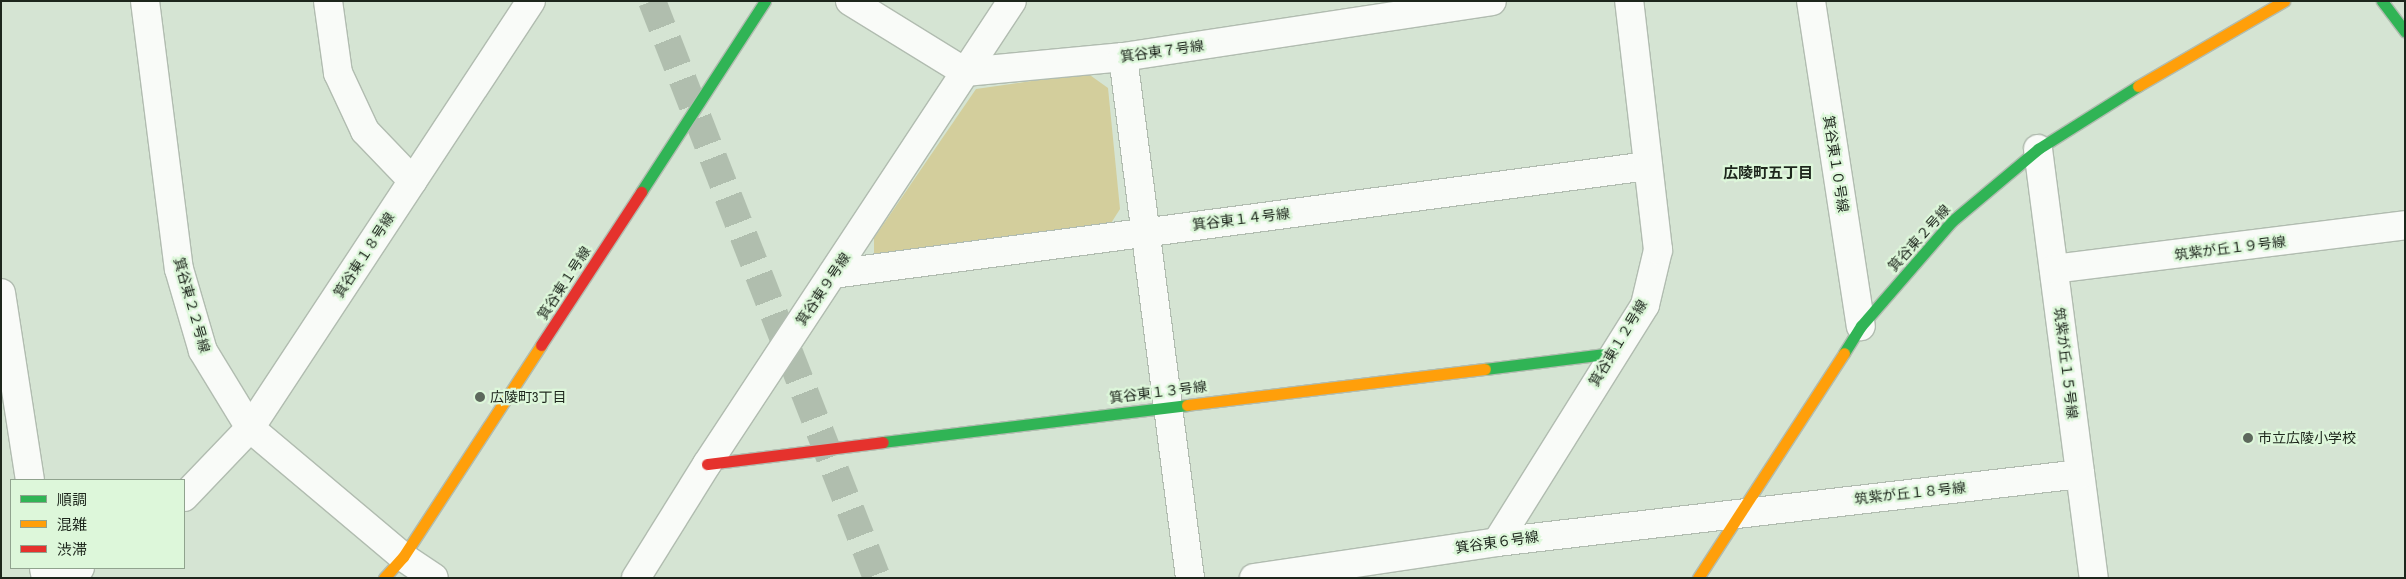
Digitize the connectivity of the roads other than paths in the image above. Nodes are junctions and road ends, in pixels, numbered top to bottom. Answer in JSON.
{"nodes":[{"id":1,"x":145,"y":1,"type":"edge"},
{"id":2,"x":328,"y":1,"type":"edge"},
{"id":3,"x":531,"y":1,"type":"edge"},
{"id":4,"x":765,"y":1,"type":"edge"},
{"id":5,"x":850,"y":1,"type":"edge"},
{"id":6,"x":1012,"y":1,"type":"edge"},
{"id":7,"x":1492,"y":1,"type":"edge"},
{"id":8,"x":1629,"y":1,"type":"edge"},
{"id":9,"x":1811,"y":1,"type":"edge"},
{"id":10,"x":2284,"y":1,"type":"edge"},
{"id":11,"x":2382,"y":1,"type":"edge"},
{"id":12,"x":2405,"y":31,"type":"edge"},
{"id":13,"x":1123,"y":57,"type":"junction"},
{"id":14,"x":966,"y":72,"type":"junction"},
{"id":15,"x":2038,"y":149,"type":"junction"},
{"id":16,"x":1648,"y":166,"type":"junction"},
{"id":17,"x":413,"y":181,"type":"junction"},
{"id":18,"x":2405,"y":225,"type":"edge"},
{"id":19,"x":1146,"y":232,"type":"junction"},
{"id":20,"x":2054,"y":269,"type":"junction"},
{"id":21,"x":833,"y":274,"type":"junction"},
{"id":22,"x":1,"y":293,"type":"edge"},
{"id":23,"x":3,"y":321,"type":"edge"},
{"id":24,"x":1861,"y":326,"type":"junction"},
{"id":25,"x":1613,"y":354,"type":"junction"},
{"id":26,"x":1168,"y":406,"type":"junction"},
{"id":27,"x":250,"y":428,"type":"junction"},
{"id":28,"x":707,"y":464,"type":"junction"},
{"id":29,"x":2080,"y":474,"type":"junction"},
{"id":30,"x":30,"y":479,"type":"edge"},
{"id":31,"x":185,"y":496,"type":"edge"},
{"id":32,"x":1740,"y":512,"type":"junction"},
{"id":33,"x":1496,"y":542,"type":"junction"},
{"id":34,"x":403,"y":557,"type":"junction"},
{"id":35,"x":78,"y":569,"type":"edge"},
{"id":36,"x":65,"y":578,"type":"edge"},
{"id":37,"x":384,"y":578,"type":"edge"},
{"id":38,"x":434,"y":578,"type":"edge"},
{"id":39,"x":636,"y":578,"type":"edge"},
{"id":40,"x":1190,"y":578,"type":"edge"},
{"id":41,"x":1254,"y":578,"type":"edge"},
{"id":42,"x":1698,"y":578,"type":"edge"},
{"id":43,"x":2094,"y":578,"type":"edge"}],
"edges":[{"from":1,"to":27,"type":"street","name":"箕谷東２２号線"},
{"from":2,"to":17,"type":"street"},
{"from":3,"to":17,"type":"street","name":"箕谷東１８号線"},
{"from":4,"to":34,"type":"street","name":"箕谷東１号線"},
{"from":5,"to":14,"type":"street"},
{"from":6,"to":14,"type":"street","name":"箕谷東９号線"},
{"from":7,"to":13,"type":"street","name":"箕谷東７号線"},
{"from":8,"to":16,"type":"street","name":"箕谷東１２号線"},
{"from":9,"to":24,"type":"street","name":"箕谷東１０号線"},
{"from":10,"to":15,"type":"street","name":"箕谷東２号線"},
{"from":11,"to":12,"type":"street"},
{"from":13,"to":14,"type":"street","name":"箕谷東７号線"},
{"from":13,"to":19,"type":"street"},
{"from":14,"to":21,"type":"street","name":"箕谷東９号線"},
{"from":15,"to":20,"type":"street","name":"筑紫が丘１５号線"},
{"from":15,"to":24,"type":"street","name":"箕谷東２号線"},
{"from":16,"to":19,"type":"street","name":"箕谷東１４号線"},
{"from":16,"to":25,"type":"street","name":"箕谷東１２号線"},
{"from":17,"to":27,"type":"street","name":"箕谷東１８号線"},
{"from":18,"to":20,"type":"street","name":"筑紫が丘１９号線"},
{"from":19,"to":21,"type":"street","name":"箕谷東１４号線"},
{"from":19,"to":26,"type":"street"},
{"from":20,"to":29,"type":"street","name":"筑紫が丘１５号線"},
{"from":21,"to":28,"type":"street","name":"箕谷東９号線"},
{"from":22,"to":23,"type":"street"},
{"from":23,"to":30,"type":"street"},
{"from":24,"to":32,"type":"street","name":"箕谷東２号線"},
{"from":25,"to":26,"type":"street","name":"箕谷東１３号線"},
{"from":25,"to":33,"type":"street","name":"箕谷東１２号線"},
{"from":26,"to":28,"type":"street","name":"箕谷東１３号線"},
{"from":26,"to":40,"type":"street"},
{"from":27,"to":31,"type":"street","name":"箕谷東１８号線"},
{"from":27,"to":34,"type":"street","name":"箕谷東２２号線"},
{"from":28,"to":39,"type":"street","name":"箕谷東９号線"},
{"from":29,"to":32,"type":"street","name":"筑紫が丘１８号線"},
{"from":29,"to":43,"type":"street","name":"筑紫が丘１５号線"},
{"from":32,"to":33,"type":"street","name":"箕谷東６号線"},
{"from":32,"to":42,"type":"street","name":"箕谷東２号線"},
{"from":33,"to":41,"type":"street","name":"箕谷東６号線"},
{"from":34,"to":37,"type":"street","name":"箕谷東１号線"},
{"from":34,"to":38,"type":"street"},
{"from":35,"to":36,"type":"street"}]}
